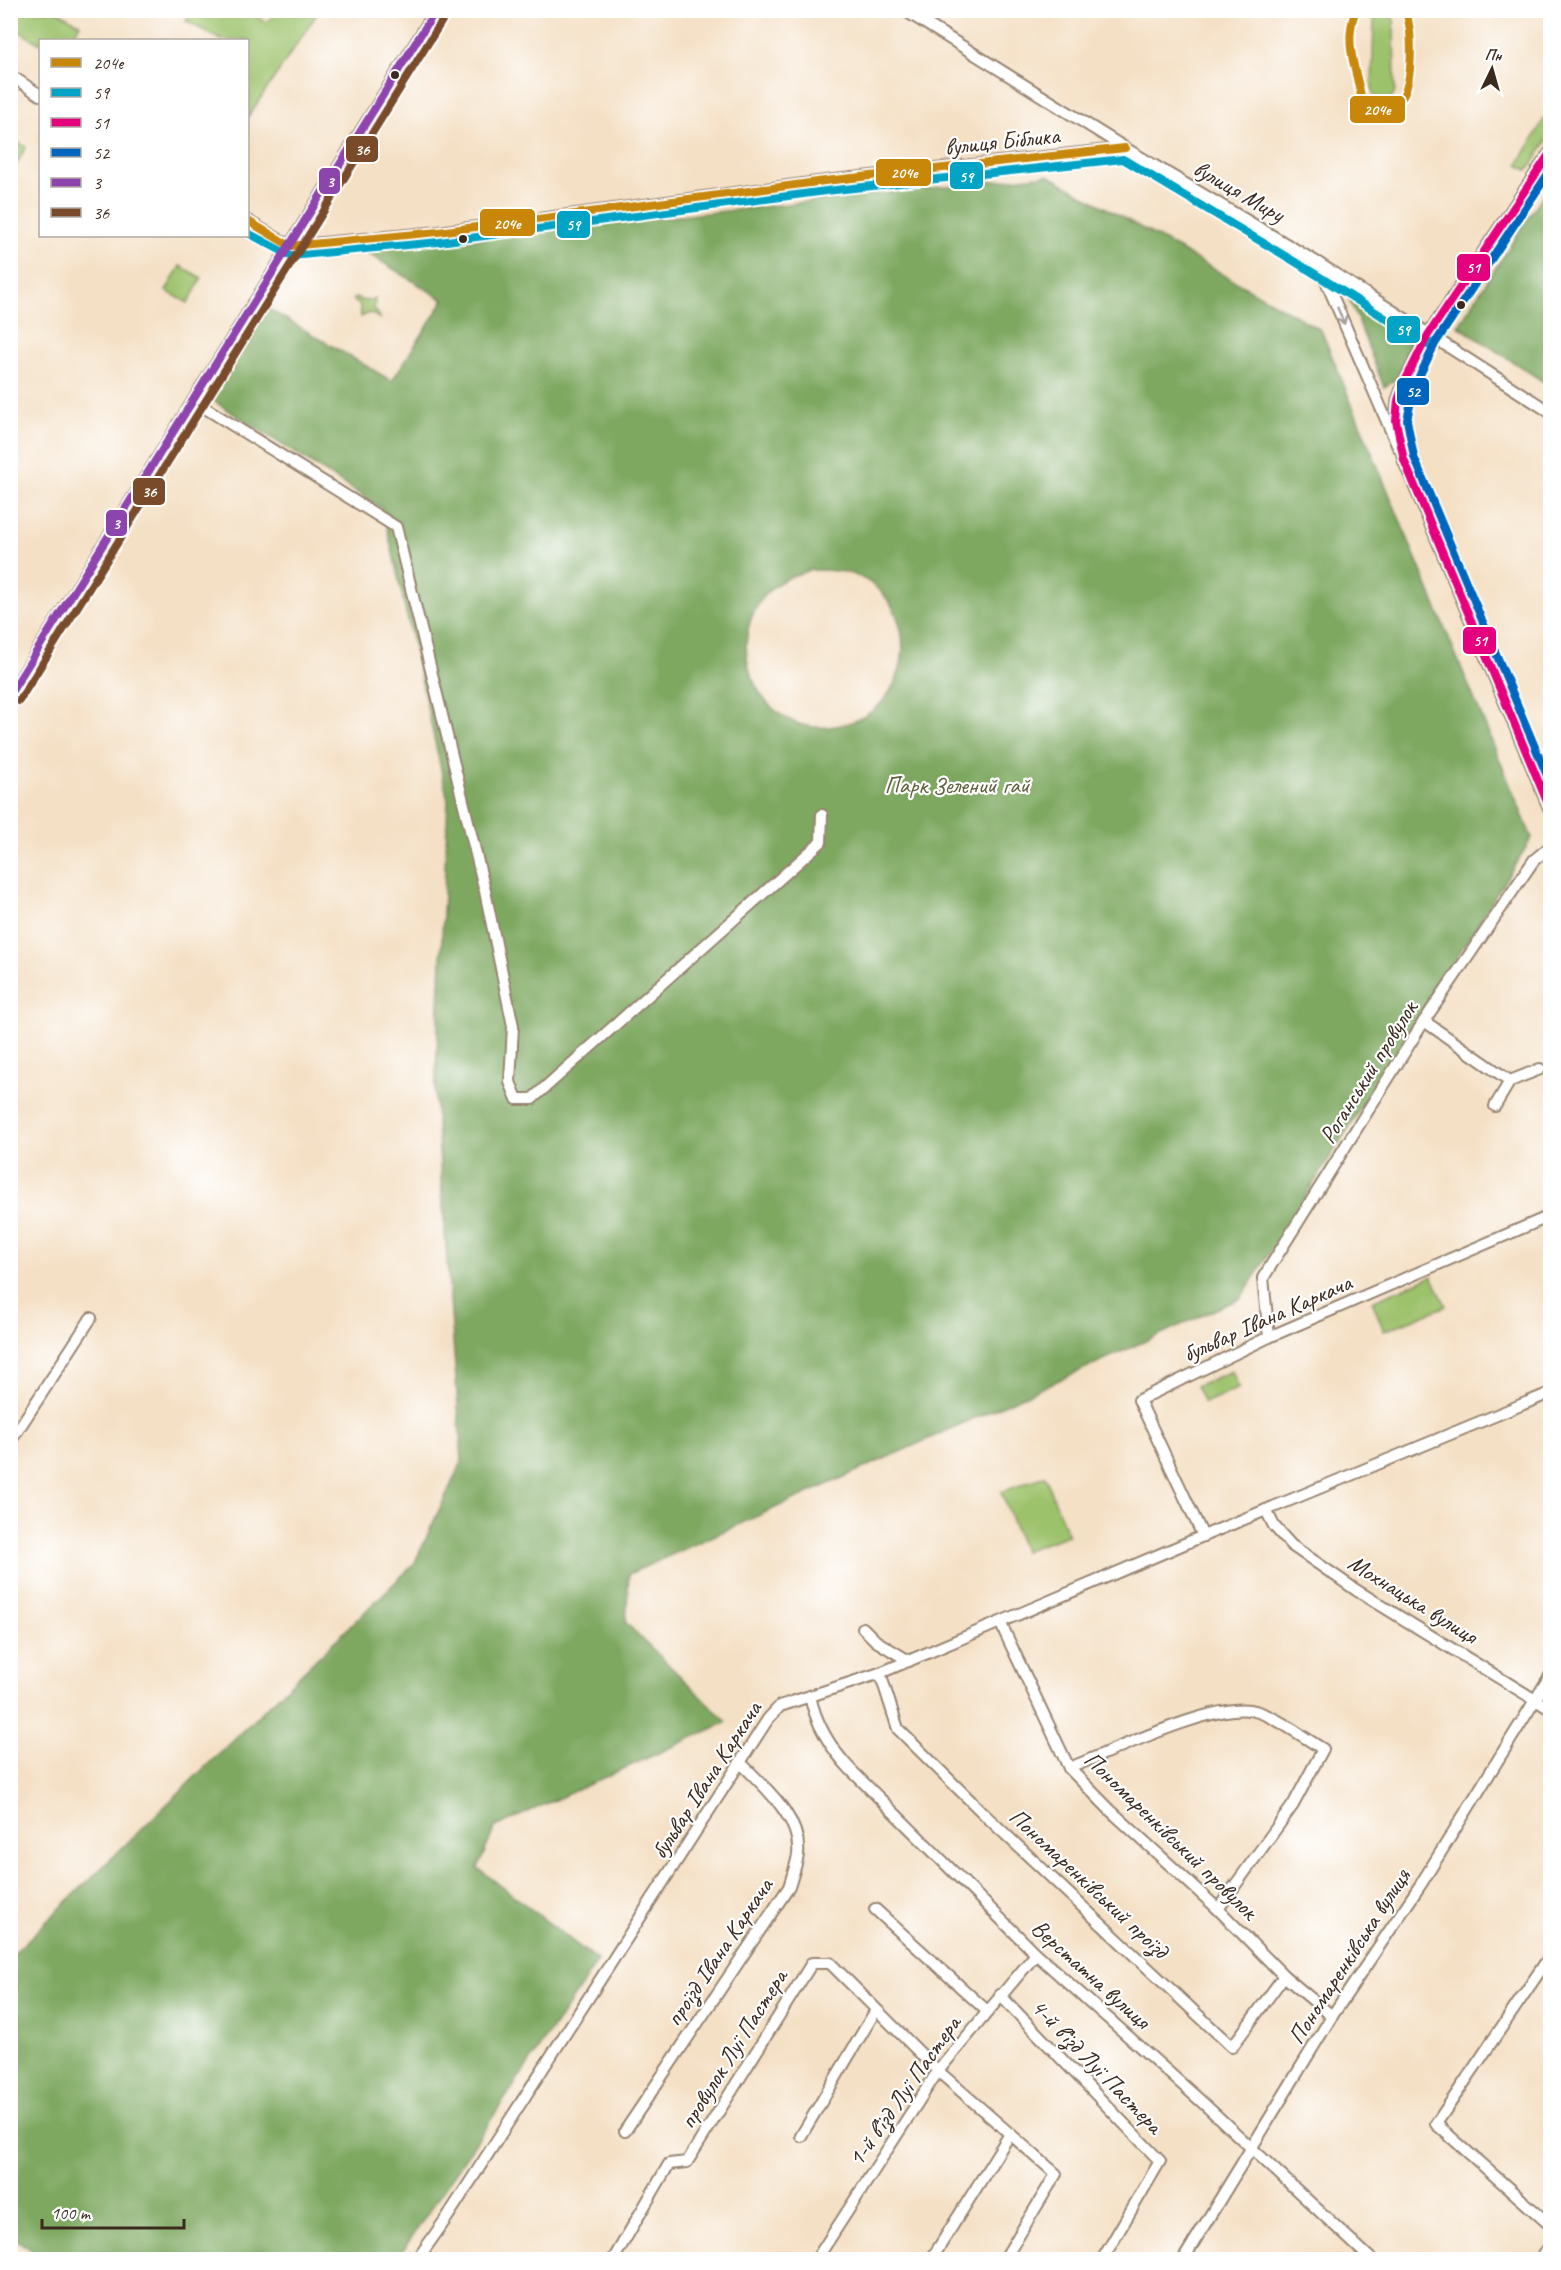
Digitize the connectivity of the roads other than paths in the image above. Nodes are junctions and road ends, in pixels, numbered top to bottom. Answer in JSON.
{"nodes":[{"id":1,"x":436,"y":10,"type":"edge"},
{"id":2,"x":904,"y":10,"type":"edge"},
{"id":3,"x":10,"y":75,"type":"edge"},
{"id":4,"x":39,"y":94,"type":"edge"},
{"id":5,"x":1125,"y":148,"type":"junction"},
{"id":6,"x":1551,"y":153,"type":"edge"},
{"id":7,"x":249,"y":223,"type":"edge"},
{"id":8,"x":290,"y":246,"type":"junction"},
{"id":9,"x":1318,"y":263,"type":"junction"},
{"id":10,"x":1428,"y":335,"type":"junction"},
{"id":11,"x":194,"y":401,"type":"junction"},
{"id":12,"x":1551,"y":412,"type":"edge"},
{"id":13,"x":1404,"y":460,"type":"junction"},
{"id":14,"x":10,"y":695,"type":"edge"},
{"id":15,"x":1551,"y":809,"type":"edge"},
{"id":16,"x":822,"y":815,"type":"dead end"},
{"id":17,"x":1551,"y":847,"type":"edge"},
{"id":18,"x":1424,"y":1021,"type":"junction"},
{"id":19,"x":1540,"y":1069,"type":"dead end"},
{"id":20,"x":1510,"y":1081,"type":"junction"},
{"id":21,"x":1496,"y":1106,"type":"dead end"},
{"id":22,"x":1551,"y":1216,"type":"edge"},
{"id":23,"x":91,"y":1318,"type":"dead end"},
{"id":24,"x":1269,"y":1337,"type":"junction"},
{"id":25,"x":1551,"y":1393,"type":"edge"},
{"id":26,"x":14,"y":1425,"type":"edge"},
{"id":27,"x":10,"y":1442,"type":"edge"},
{"id":28,"x":1266,"y":1510,"type":"junction"},
{"id":29,"x":1203,"y":1536,"type":"junction"},
{"id":30,"x":1001,"y":1624,"type":"junction"},
{"id":31,"x":863,"y":1628,"type":"dead end"},
{"id":32,"x":909,"y":1661,"type":"junction"},
{"id":33,"x":880,"y":1673,"type":"junction"},
{"id":34,"x":1551,"y":1676,"type":"edge"},
{"id":35,"x":810,"y":1696,"type":"junction"},
{"id":36,"x":1536,"y":1700,"type":"junction"},
{"id":37,"x":1551,"y":1708,"type":"edge"},
{"id":38,"x":741,"y":1763,"type":"junction"},
{"id":39,"x":1069,"y":1768,"type":"junction"},
{"id":40,"x":875,"y":1909,"type":"dead end"},
{"id":41,"x":1218,"y":1909,"type":"junction"},
{"id":42,"x":1036,"y":1954,"type":"junction"},
{"id":43,"x":1551,"y":1956,"type":"edge"},
{"id":44,"x":1284,"y":1976,"type":"junction"},
{"id":45,"x":1000,"y":1995,"type":"junction"},
{"id":46,"x":876,"y":2010,"type":"junction"},
{"id":47,"x":987,"y":2011,"type":"junction"},
{"id":48,"x":1332,"y":2016,"type":"junction"},
{"id":49,"x":938,"y":2071,"type":"junction"},
{"id":50,"x":625,"y":2131,"type":"dead end"},
{"id":51,"x":1010,"y":2134,"type":"junction"},
{"id":52,"x":801,"y":2136,"type":"dead end"},
{"id":53,"x":1252,"y":2149,"type":"junction"},
{"id":54,"x":1551,"y":2225,"type":"edge"},
{"id":55,"x":1551,"y":2245,"type":"edge"},
{"id":56,"x":417,"y":2259,"type":"edge"},
{"id":57,"x":614,"y":2259,"type":"edge"},
{"id":58,"x":816,"y":2259,"type":"edge"},
{"id":59,"x":931,"y":2259,"type":"edge"},
{"id":60,"x":1004,"y":2259,"type":"edge"},
{"id":61,"x":1102,"y":2259,"type":"edge"},
{"id":62,"x":1183,"y":2259,"type":"edge"},
{"id":63,"x":1371,"y":2259,"type":"edge"},
{"id":64,"x":1541,"y":2259,"type":"edge"}],
"edges":[{"from":1,"to":8,"type":"street"},
{"from":2,"to":5,"type":"street","name":"вулиця Миру"},
{"from":3,"to":4,"type":"street"},
{"from":5,"to":8,"type":"street","name":"вулиця Біблика"},
{"from":5,"to":9,"type":"street","name":"вулиця Миру"},
{"from":6,"to":10,"type":"main road"},
{"from":7,"to":8,"type":"street"},
{"from":8,"to":11,"type":"street"},
{"from":9,"to":10,"type":"street","name":"вулиця Миру"},
{"from":9,"to":13,"type":"street","one_way":true},
{"from":10,"to":12,"type":"street","name":"вулиця Миру"},
{"from":10,"to":13,"type":"main road"},
{"from":11,"to":14,"type":"street"},
{"from":11,"to":16,"type":"street"},
{"from":13,"to":15,"type":"main road"},
{"from":17,"to":18,"type":"street","name":"Роганський провулок"},
{"from":18,"to":20,"type":"street"},
{"from":18,"to":24,"type":"street","name":"Роганський провулок"},
{"from":19,"to":20,"type":"street"},
{"from":20,"to":21,"type":"street"},
{"from":22,"to":24,"type":"street","name":"бульвар Івана Каркача"},
{"from":23,"to":26,"type":"street"},
{"from":24,"to":29,"type":"street","name":"бульвар Івана Каркача"},
{"from":25,"to":28,"type":"street","name":"бульвар Івана Каркача"},
{"from":26,"to":27,"type":"street"},
{"from":28,"to":29,"type":"street","name":"бульвар Івана Каркача"},
{"from":28,"to":36,"type":"street","name":"Мохнацька вулиця"},
{"from":29,"to":30,"type":"street","name":"бульвар Івана Каркача"},
{"from":30,"to":32,"type":"street","name":"бульвар Івана Каркача"},
{"from":30,"to":39,"type":"street","name":"Пономаренківський провулок"},
{"from":31,"to":32,"type":"street"},
{"from":32,"to":33,"type":"street","name":"бульвар Івана Каркача"},
{"from":33,"to":35,"type":"street","name":"бульвар Івана Каркача"},
{"from":33,"to":44,"type":"street","name":"Пономаренківський проїзд"},
{"from":34,"to":36,"type":"street","name":"Пономаренківська вулиця"},
{"from":35,"to":38,"type":"street","name":"бульвар Івана Каркача"},
{"from":35,"to":42,"type":"street","name":"Верстатна вулиця"},
{"from":36,"to":37,"type":"street","name":"Мохнацька вулиця"},
{"from":36,"to":48,"type":"street","name":"Пономаренківська вулиця"},
{"from":38,"to":50,"type":"street","name":"проїзд Івана Каркача"},
{"from":38,"to":56,"type":"street","name":"бульвар Івана Каркача"},
{"from":39,"to":41,"type":"street","name":"Пономаренківський провулок"},
{"from":39,"to":41,"type":"street"},
{"from":40,"to":47,"type":"street"},
{"from":41,"to":44,"type":"street","name":"Пономаренківський провулок"},
{"from":42,"to":45,"type":"street","name":"1-й в’їзд Луї Пастера"},
{"from":42,"to":53,"type":"street","name":"Верстатна вулиця"},
{"from":43,"to":54,"type":"street"},
{"from":44,"to":48,"type":"street","name":"Пономаренківський провулок"},
{"from":45,"to":47,"type":"street","name":"1-й в’їзд Луї Пастера"},
{"from":45,"to":61,"type":"street","name":"4-й в’їзд Луї Пастера"},
{"from":46,"to":49,"type":"street","name":"провулок Луї Пастера"},
{"from":46,"to":52,"type":"street"},
{"from":46,"to":57,"type":"street","name":"провулок Луї Пастера"},
{"from":47,"to":49,"type":"street","name":"1-й в’їзд Луї Пастера"},
{"from":48,"to":53,"type":"street","name":"Пономаренківська вулиця"},
{"from":49,"to":51,"type":"street","name":"провулок Луї Пастера"},
{"from":49,"to":58,"type":"street","name":"1-й в’їзд Луї Пастера"},
{"from":51,"to":59,"type":"street"},
{"from":51,"to":60,"type":"street","name":"провулок Луї Пастера"},
{"from":53,"to":62,"type":"street","name":"Пономаренківська вулиця"},
{"from":53,"to":63,"type":"street","name":"Верстатна вулиця"},
{"from":55,"to":64,"type":"street"}]}
